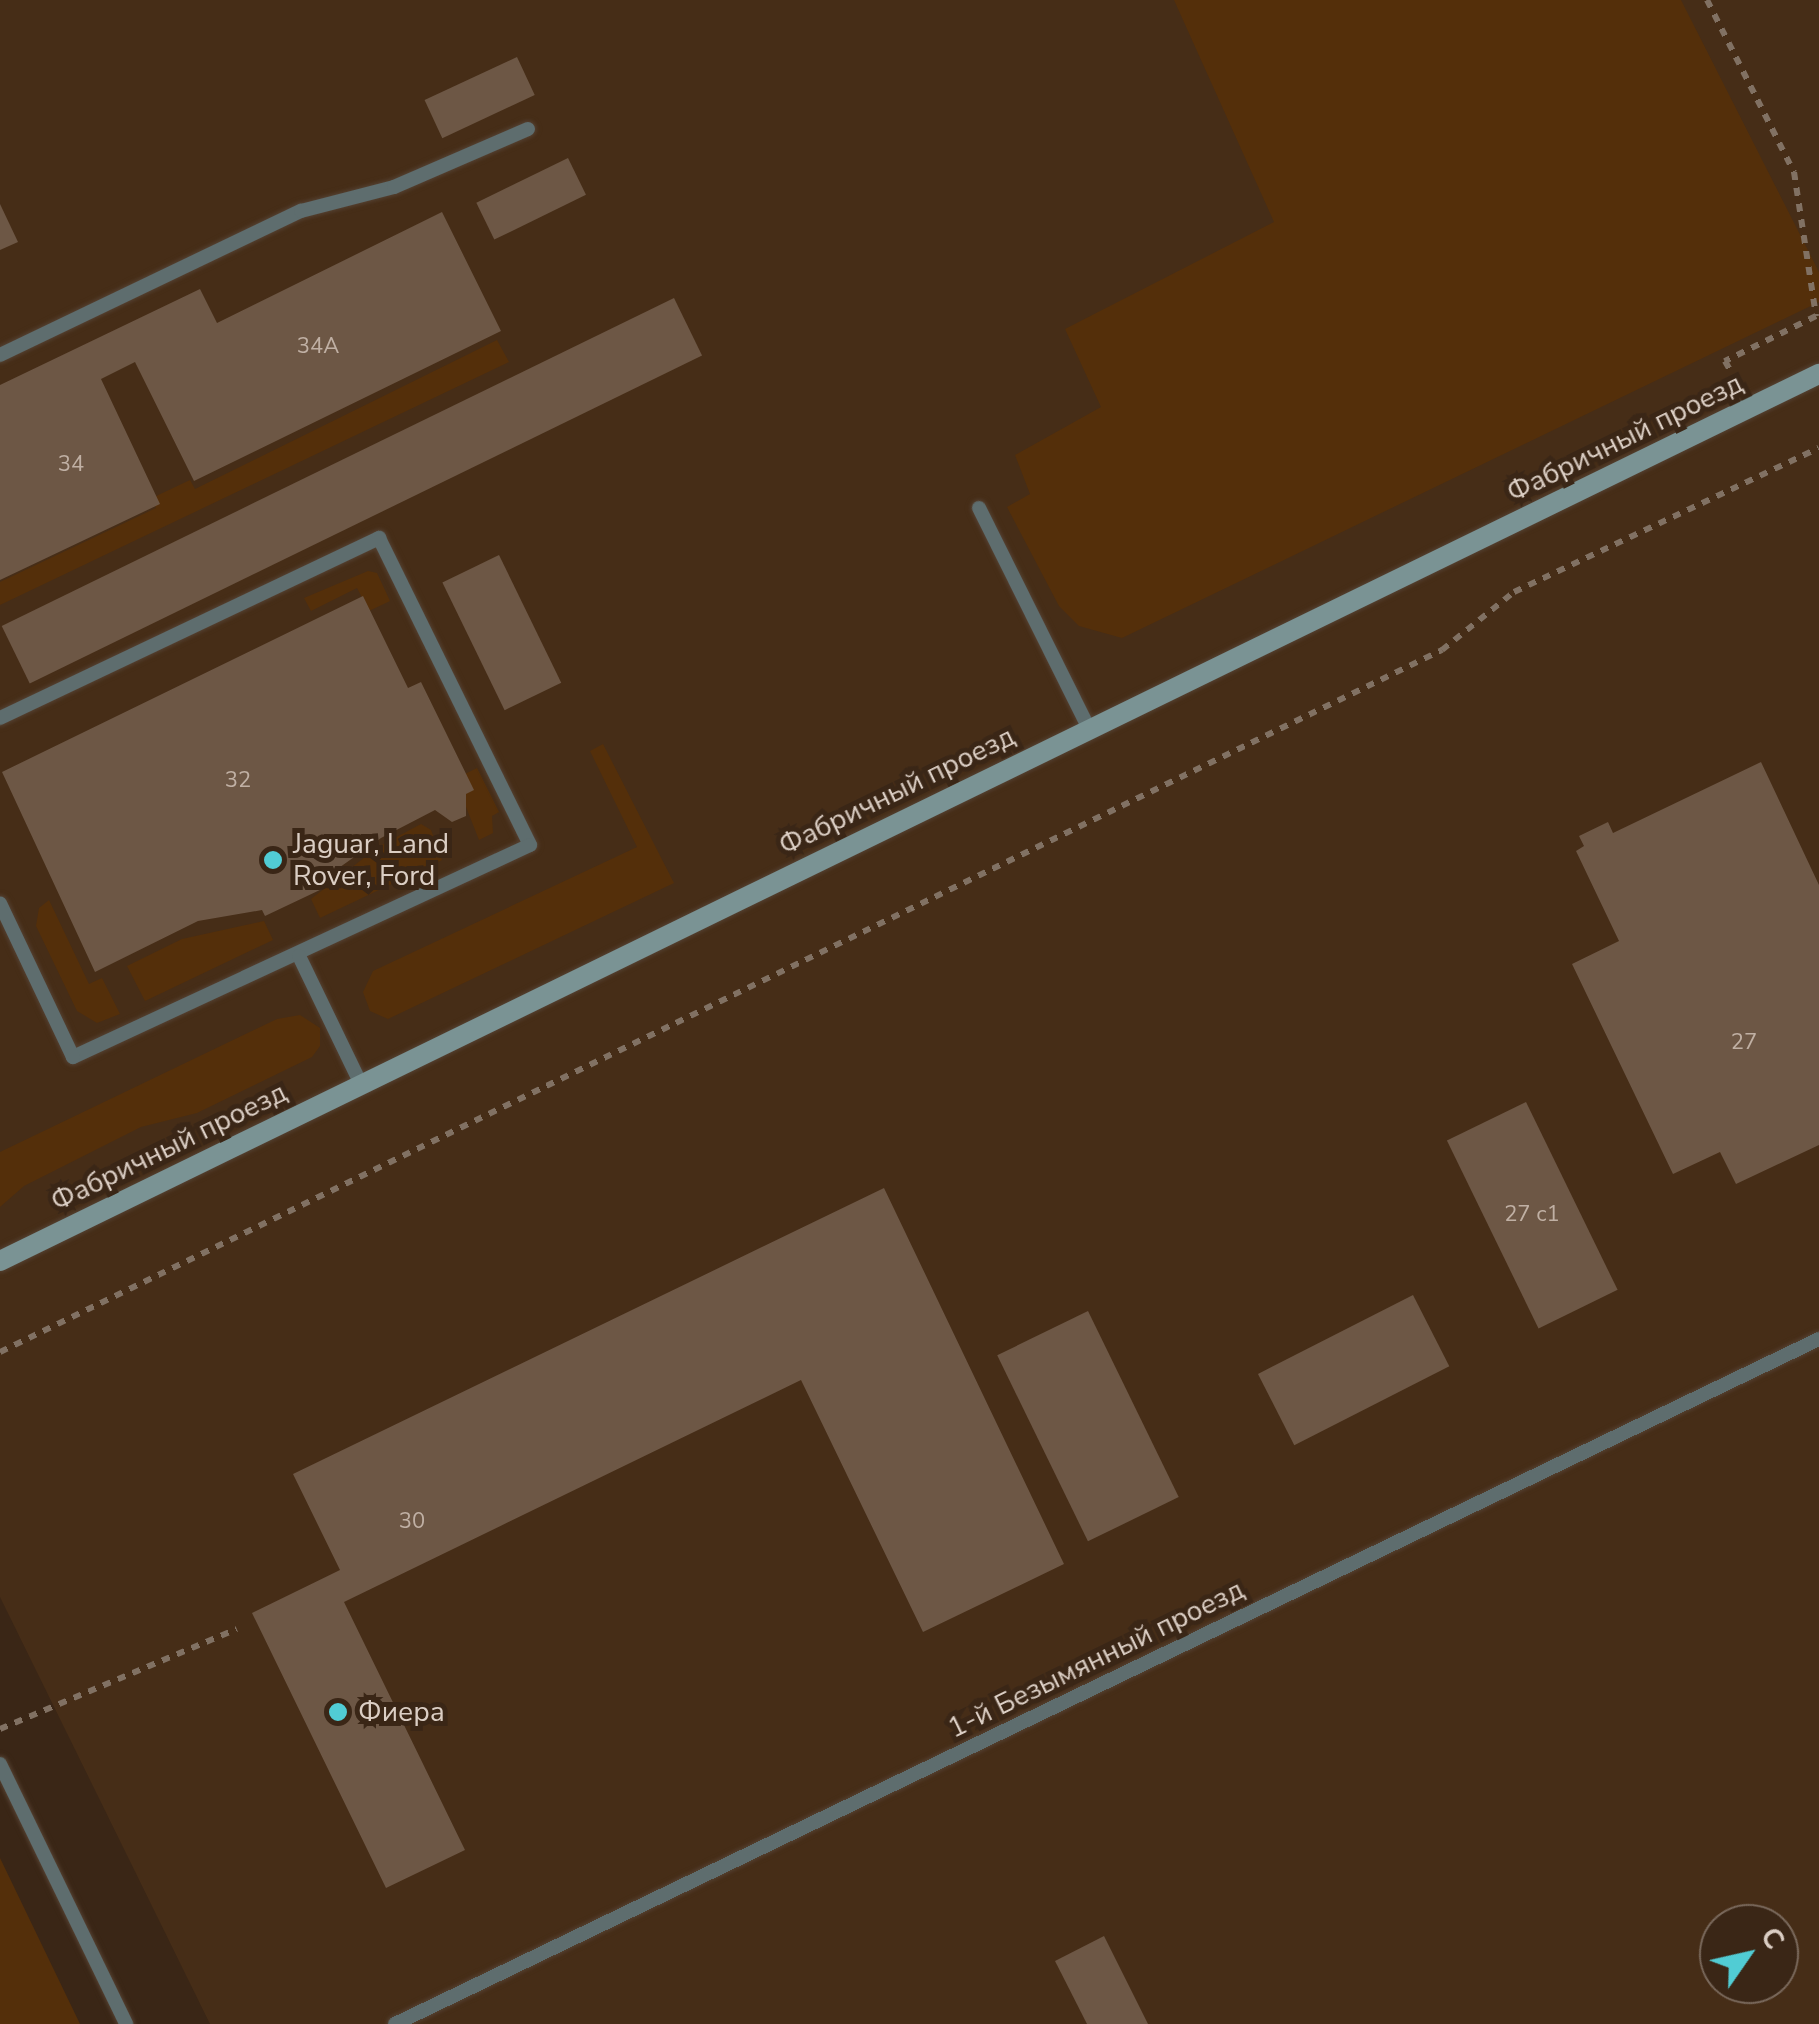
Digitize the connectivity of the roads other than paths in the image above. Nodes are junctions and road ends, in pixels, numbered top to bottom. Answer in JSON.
{"nodes":[{"id":1,"x":528,"y":129,"type":"dead end"},
{"id":2,"x":0,"y":355,"type":"edge"},
{"id":3,"x":1819,"y":374,"type":"edge"},
{"id":4,"x":978,"y":508,"type":"dead end"},
{"id":5,"x":0,"y":718,"type":"edge"},
{"id":6,"x":1089,"y":728,"type":"junction"},
{"id":7,"x":0,"y":903,"type":"edge"},
{"id":8,"x":299,"y":956,"type":"junction"},
{"id":9,"x":360,"y":1082,"type":"junction"},
{"id":10,"x":0,"y":1261,"type":"edge"},
{"id":11,"x":1819,"y":1339,"type":"edge"},
{"id":12,"x":0,"y":1764,"type":"edge"},
{"id":13,"x":126,"y":2024,"type":"edge"},
{"id":14,"x":395,"y":2024,"type":"edge"}],
"edges":[{"from":1,"to":2,"type":"lane"},
{"from":3,"to":6,"type":"street","name":"Фабричный проезд"},
{"from":4,"to":6,"type":"lane"},
{"from":5,"to":8,"type":"lane"},
{"from":6,"to":9,"type":"street","name":"Фабричный проезд"},
{"from":7,"to":8,"type":"lane"},
{"from":8,"to":9,"type":"lane"},
{"from":9,"to":10,"type":"street","name":"Фабричный проезд"},
{"from":11,"to":14,"type":"lane","name":"1-й Безымянный проезд"},
{"from":12,"to":13,"type":"lane"}]}
